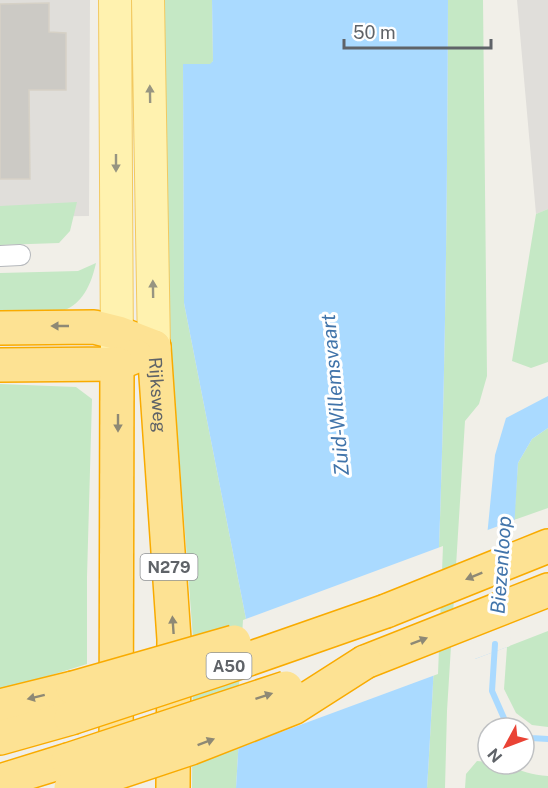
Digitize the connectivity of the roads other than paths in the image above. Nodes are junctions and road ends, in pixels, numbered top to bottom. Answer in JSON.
{"nodes":[{"id":1,"x":115,"y":0,"type":"edge"},
{"id":2,"x":148,"y":0,"type":"edge"},
{"id":3,"x":0,"y":328,"type":"edge"},
{"id":4,"x":154,"y":347,"type":"junction"},
{"id":5,"x":117,"y":348,"type":"junction"},
{"id":6,"x":0,"y":365,"type":"edge"},
{"id":7,"x":548,"y":546,"type":"edge"},
{"id":8,"x":548,"y":590,"type":"edge"},
{"id":9,"x":72,"y":703,"type":"junction"},
{"id":10,"x":0,"y":706,"type":"edge"},
{"id":11,"x":0,"y":738,"type":"edge"},
{"id":12,"x":70,"y":774,"type":"edge"},
{"id":13,"x":0,"y":781,"type":"edge"},
{"id":14,"x":116,"y":788,"type":"edge"},
{"id":15,"x":173,"y":788,"type":"edge"}],
"edges":[{"from":1,"to":5,"type":"main road","number":"N279","one_way":true},
{"from":4,"to":2,"type":"main road","name":"Rijksweg","number":"N279","one_way":true},
{"from":5,"to":3,"type":"highway","one_way":true},
{"from":4,"to":5,"type":"highway"},
{"from":15,"to":4,"type":"highway","name":"Rijksweg","number":"N279","one_way":true},
{"from":5,"to":6,"type":"highway"},
{"from":5,"to":14,"type":"highway","number":"N279","one_way":true},
{"from":7,"to":9,"type":"highway","number":"A50","one_way":true,"bridge":true},
{"from":12,"to":8,"type":"highway","number":"A50","one_way":true,"bridge":true},
{"from":9,"to":10,"type":"highway","number":"A50","one_way":true},
{"from":9,"to":11,"type":"highway","number":"A50"},
{"from":12,"to":13,"type":"highway","number":"A50"}]}
